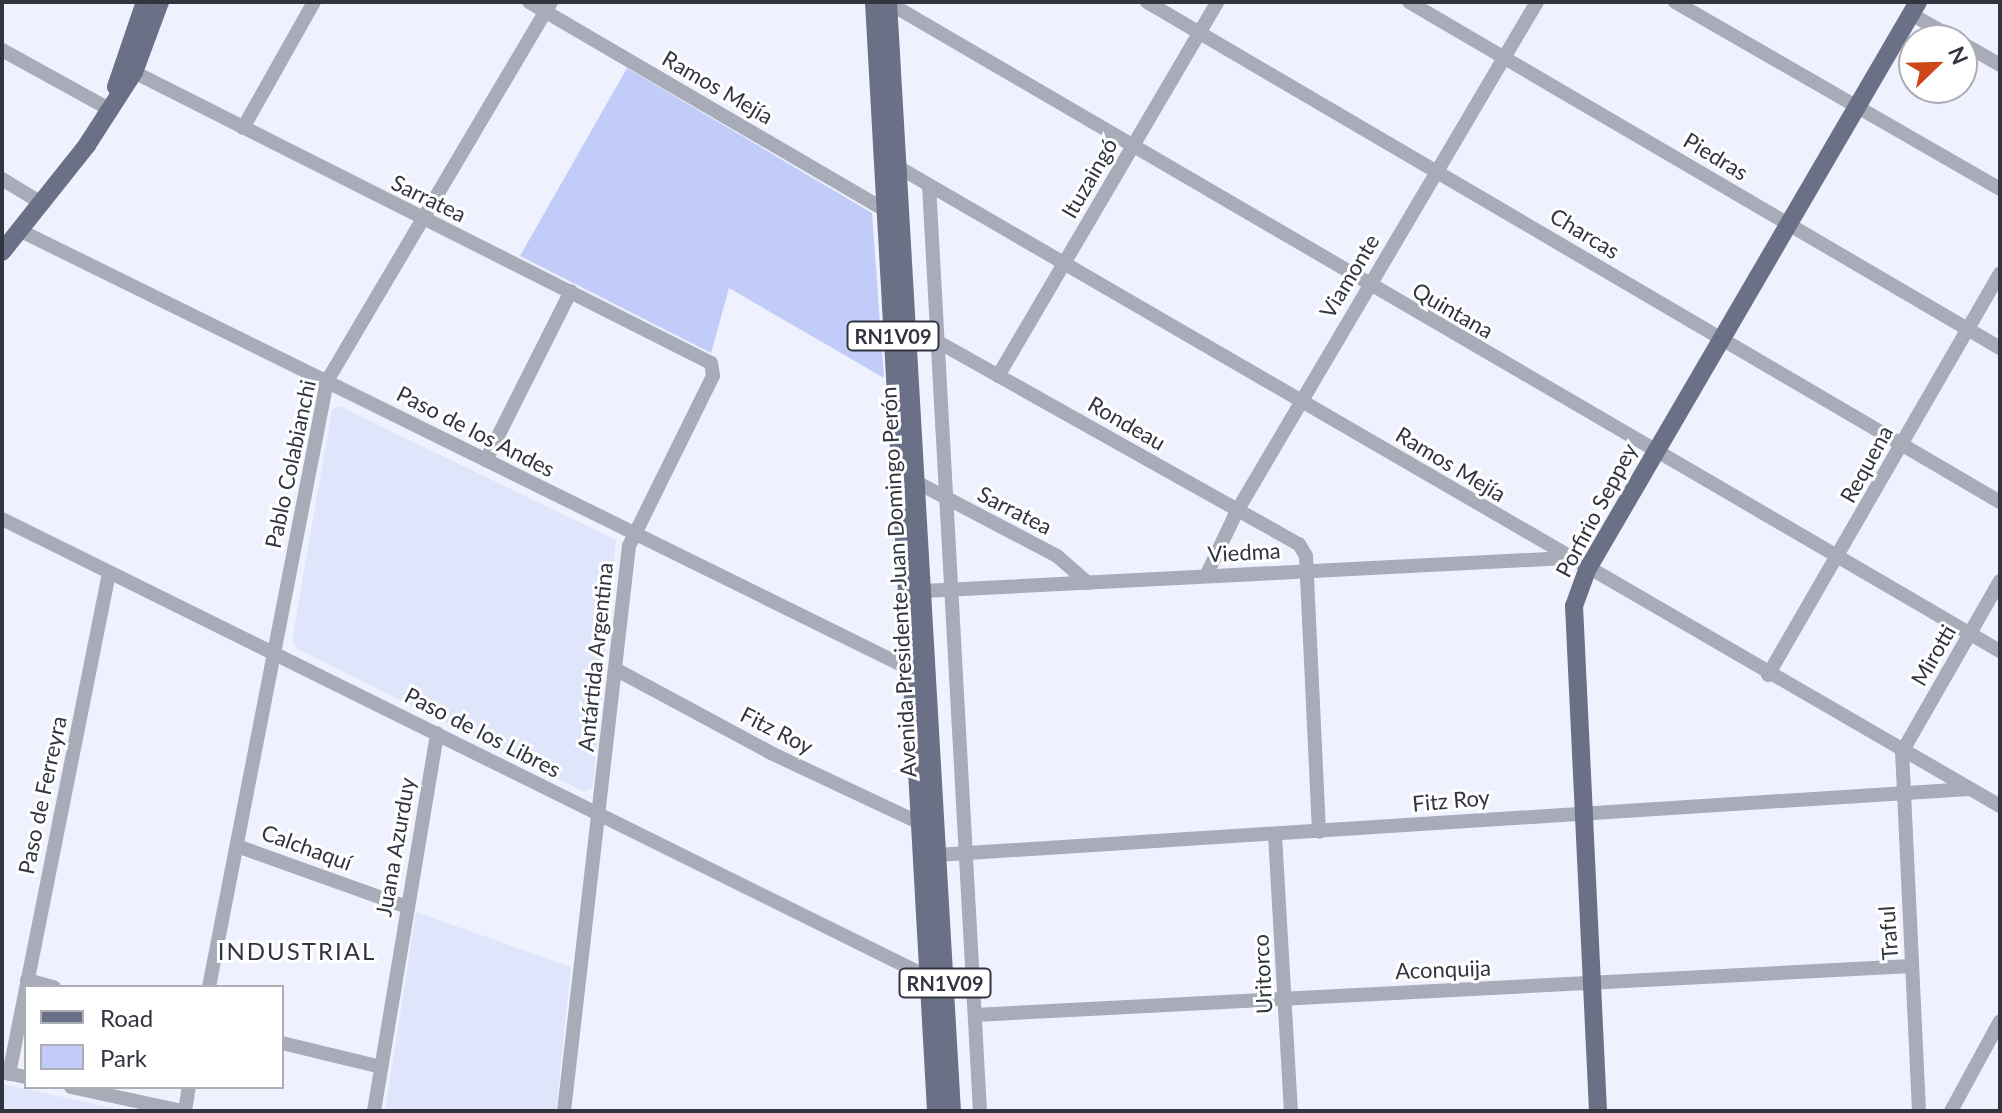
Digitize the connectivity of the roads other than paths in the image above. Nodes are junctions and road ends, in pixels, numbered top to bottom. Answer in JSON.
{"nodes":[{"id":1,"x":145,"y":2,"type":"edge"},
{"id":2,"x":160,"y":2,"type":"edge"},
{"id":3,"x":314,"y":2,"type":"edge"},
{"id":4,"x":529,"y":2,"type":"edge"},
{"id":5,"x":884,"y":2,"type":"edge"},
{"id":6,"x":1147,"y":2,"type":"edge"},
{"id":7,"x":1217,"y":2,"type":"edge"},
{"id":8,"x":1409,"y":2,"type":"edge"},
{"id":9,"x":1537,"y":2,"type":"edge"},
{"id":10,"x":1675,"y":2,"type":"edge"},
{"id":11,"x":548,"y":7,"type":"edge"},
{"id":12,"x":1915,"y":8,"type":"edge"},
{"id":13,"x":1936,"y":24,"type":"edge"},
{"id":14,"x":1199,"y":33,"type":"junction"},
{"id":15,"x":2,"y":50,"type":"edge"},
{"id":16,"x":1978,"y":52,"type":"edge"},
{"id":17,"x":1505,"y":57,"type":"junction"},
{"id":18,"x":2000,"y":65,"type":"edge"},
{"id":19,"x":128,"y":69,"type":"junction"},
{"id":20,"x":1859,"y":106,"type":"junction"},
{"id":21,"x":109,"y":109,"type":"junction"},
{"id":22,"x":243,"y":128,"type":"junction"},
{"id":23,"x":1132,"y":148,"type":"junction"},
{"id":24,"x":889,"y":162,"type":"junction"},
{"id":25,"x":1437,"y":171,"type":"junction"},
{"id":26,"x":2,"y":179,"type":"edge"},
{"id":27,"x":929,"y":185,"type":"junction"},
{"id":28,"x":2000,"y":189,"type":"edge"},
{"id":29,"x":43,"y":204,"type":"junction"},
{"id":30,"x":885,"y":210,"type":"junction"},
{"id":31,"x":420,"y":219,"type":"junction"},
{"id":32,"x":1787,"y":224,"type":"junction"},
{"id":33,"x":19,"y":230,"type":"junction"},
{"id":34,"x":2,"y":252,"type":"edge"},
{"id":35,"x":1064,"y":262,"type":"junction"},
{"id":36,"x":2000,"y":273,"type":"edge"},
{"id":37,"x":1369,"y":286,"type":"junction"},
{"id":38,"x":571,"y":291,"type":"junction"},
{"id":39,"x":908,"y":325,"type":"junction"},
{"id":40,"x":1968,"y":330,"type":"junction"},
{"id":41,"x":1720,"y":338,"type":"junction"},
{"id":42,"x":938,"y":342,"type":"junction"},
{"id":43,"x":2000,"y":348,"type":"edge"},
{"id":44,"x":714,"y":370,"type":"joint"},
{"id":45,"x":998,"y":376,"type":"junction"},
{"id":46,"x":324,"y":379,"type":"junction"},
{"id":47,"x":1302,"y":400,"type":"junction"},
{"id":48,"x":1901,"y":446,"type":"junction"},
{"id":49,"x":1654,"y":452,"type":"junction"},
{"id":50,"x":486,"y":460,"type":"junction"},
{"id":51,"x":918,"y":483,"type":"junction"},
{"id":52,"x":946,"y":499,"type":"junction"},
{"id":53,"x":2000,"y":502,"type":"edge"},
{"id":54,"x":1237,"y":511,"type":"junction"},
{"id":55,"x":2,"y":519,"type":"edge"},
{"id":56,"x":631,"y":535,"type":"junction"},
{"id":57,"x":1567,"y":558,"type":"junction"},
{"id":58,"x":1839,"y":558,"type":"junction"},
{"id":59,"x":1587,"y":570,"type":"junction"},
{"id":60,"x":1307,"y":571,"type":"junction"},
{"id":61,"x":109,"y":573,"type":"junction"},
{"id":62,"x":1206,"y":576,"type":"junction"},
{"id":63,"x":2000,"y":581,"type":"edge"},
{"id":64,"x":1088,"y":583,"type":"junction"},
{"id":65,"x":951,"y":590,"type":"junction"},
{"id":66,"x":924,"y":591,"type":"junction"},
{"id":67,"x":271,"y":631,"type":"dead end"},
{"id":68,"x":1971,"y":634,"type":"junction"},
{"id":69,"x":275,"y":651,"type":"junction"},
{"id":70,"x":2000,"y":651,"type":"edge"},
{"id":71,"x":617,"y":670,"type":"junction"},
{"id":72,"x":912,"y":670,"type":"junction"},
{"id":73,"x":1768,"y":675,"type":"junction"},
{"id":74,"x":437,"y":733,"type":"junction"},
{"id":75,"x":1902,"y":752,"type":"junction"},
{"id":76,"x":1969,"y":789,"type":"junction"},
{"id":77,"x":1900,"y":796,"type":"junction"},
{"id":78,"x":2000,"y":806,"type":"edge"},
{"id":79,"x":1580,"y":811,"type":"junction"},
{"id":80,"x":600,"y":817,"type":"junction"},
{"id":81,"x":920,"y":823,"type":"junction"},
{"id":82,"x":1319,"y":832,"type":"junction"},
{"id":83,"x":1275,"y":835,"type":"junction"},
{"id":84,"x":237,"y":846,"type":"junction"},
{"id":85,"x":966,"y":853,"type":"junction"},
{"id":86,"x":937,"y":855,"type":"junction"},
{"id":87,"x":407,"y":907,"type":"junction"},
{"id":88,"x":1912,"y":966,"type":"junction"},
{"id":89,"x":27,"y":980,"type":"junction"},
{"id":90,"x":937,"y":981,"type":"junction"},
{"id":91,"x":26,"y":985,"type":"edge"},
{"id":92,"x":46,"y":985,"type":"edge"},
{"id":93,"x":209,"y":985,"type":"edge"},
{"id":94,"x":1592,"y":985,"type":"junction"},
{"id":95,"x":24,"y":993,"type":"edge"},
{"id":96,"x":1285,"y":998,"type":"junction"},
{"id":97,"x":975,"y":1015,"type":"junction"},
{"id":98,"x":2000,"y":1021,"type":"edge"},
{"id":99,"x":284,"y":1043,"type":"edge"},
{"id":100,"x":381,"y":1067,"type":"junction"},
{"id":101,"x":6,"y":1073,"type":"edge"},
{"id":102,"x":80,"y":1089,"type":"edge"},
{"id":103,"x":189,"y":1089,"type":"edge"},
{"id":104,"x":184,"y":1111,"type":"edge"},
{"id":105,"x":374,"y":1111,"type":"edge"},
{"id":106,"x":564,"y":1111,"type":"edge"},
{"id":107,"x":936,"y":1111,"type":"edge"},
{"id":108,"x":952,"y":1111,"type":"edge"},
{"id":109,"x":980,"y":1111,"type":"edge"},
{"id":110,"x":1291,"y":1111,"type":"edge"},
{"id":111,"x":1598,"y":1111,"type":"edge"},
{"id":112,"x":1919,"y":1111,"type":"edge"},
{"id":113,"x":1951,"y":1111,"type":"edge"}],
"edges":[{"from":1,"to":19,"type":"main road"},
{"from":2,"to":19,"type":"main road"},
{"from":3,"to":22,"type":"street"},
{"from":4,"to":11,"type":"street","name":"Ramos Mejía"},
{"from":5,"to":23,"type":"street","name":"Quintana"},
{"from":5,"to":24,"type":"main road","name":"Avenida Presidente Juan Domingo Perón","number":"RN1V09"},
{"from":6,"to":14,"type":"street","name":"Charcas"},
{"from":7,"to":14,"type":"street","name":"Ituzaingó"},
{"from":8,"to":17,"type":"street","name":"Piedras"},
{"from":9,"to":17,"type":"street","name":"Viamonte"},
{"from":10,"to":20,"type":"street"},
{"from":11,"to":30,"type":"street","name":"Ramos Mejía"},
{"from":11,"to":31,"type":"street","name":"Pablo Colabianchi"},
{"from":12,"to":13,"type":"street"},
{"from":12,"to":20,"type":"main road","name":"Porfirio Seppey"},
{"from":14,"to":23,"type":"street","name":"Ituzaingó"},
{"from":14,"to":25,"type":"street","name":"Charcas"},
{"from":15,"to":21,"type":"street"},
{"from":16,"to":18,"type":"street"},
{"from":17,"to":25,"type":"street","name":"Viamonte"},
{"from":17,"to":32,"type":"street","name":"Piedras"},
{"from":19,"to":21,"type":"main road"},
{"from":19,"to":22,"type":"street","name":"Sarratea"},
{"from":20,"to":28,"type":"street"},
{"from":20,"to":32,"type":"main road","name":"Porfirio Seppey"},
{"from":21,"to":29,"type":"main road"},
{"from":22,"to":31,"type":"street","name":"Sarratea"},
{"from":23,"to":35,"type":"street","name":"Ituzaingó"},
{"from":23,"to":37,"type":"street","name":"Quintana"},
{"from":24,"to":27,"type":"street","name":"Ramos Mejía"},
{"from":24,"to":30,"type":"main road","name":"Avenida Presidente Juan Domingo Perón","number":"RN1V09"},
{"from":24,"to":39,"type":"main road","name":"Avenida Presidente Juan Domingo Perón","number":"RN1V09"},
{"from":25,"to":37,"type":"street","name":"Viamonte"},
{"from":25,"to":41,"type":"street","name":"Charcas"},
{"from":26,"to":29,"type":"street"},
{"from":27,"to":35,"type":"street","name":"Ramos Mejía"},
{"from":27,"to":42,"type":"street"},
{"from":29,"to":33,"type":"main road"},
{"from":30,"to":72,"type":"main road","name":"Avenida Presidente Juan Domingo Perón","number":"RN1V09"},
{"from":31,"to":38,"type":"street","name":"Sarratea"},
{"from":31,"to":46,"type":"street","name":"Pablo Colabianchi"},
{"from":32,"to":40,"type":"street","name":"Piedras"},
{"from":32,"to":41,"type":"main road","name":"Porfirio Seppey"},
{"from":33,"to":34,"type":"main road"},
{"from":33,"to":46,"type":"street","name":"Paso de los Andes"},
{"from":35,"to":45,"type":"street","name":"Ituzaingó"},
{"from":35,"to":47,"type":"street","name":"Ramos Mejía"},
{"from":36,"to":40,"type":"street","name":"Requena"},
{"from":37,"to":47,"type":"street","name":"Viamonte"},
{"from":37,"to":49,"type":"street","name":"Quintana"},
{"from":38,"to":44,"type":"street","name":"Sarratea"},
{"from":38,"to":50,"type":"street"},
{"from":39,"to":42,"type":"street","name":"Rondeau"},
{"from":39,"to":51,"type":"main road","name":"Avenida Presidente Juan Domingo Perón","number":"RN1V09"},
{"from":40,"to":43,"type":"street","name":"Piedras"},
{"from":40,"to":48,"type":"street","name":"Requena"},
{"from":41,"to":48,"type":"street","name":"Charcas"},
{"from":41,"to":49,"type":"main road","name":"Porfirio Seppey"},
{"from":42,"to":45,"type":"street","name":"Rondeau"},
{"from":42,"to":52,"type":"street"},
{"from":44,"to":56,"type":"street","name":"Antártida Argentina"},
{"from":45,"to":54,"type":"street","name":"Rondeau"},
{"from":46,"to":50,"type":"street","name":"Paso de los Andes"},
{"from":46,"to":67,"type":"street"},
{"from":46,"to":69,"type":"street","name":"Pablo Colabianchi"},
{"from":47,"to":54,"type":"street","name":"Viamonte"},
{"from":47,"to":57,"type":"street","name":"Ramos Mejía"},
{"from":48,"to":53,"type":"street","name":"Charcas"},
{"from":48,"to":58,"type":"street","name":"Requena"},
{"from":49,"to":58,"type":"street","name":"Quintana"},
{"from":49,"to":59,"type":"main road","name":"Porfirio Seppey"},
{"from":50,"to":56,"type":"street","name":"Paso de los Andes"},
{"from":51,"to":52,"type":"street","name":"Sarratea"},
{"from":51,"to":66,"type":"main road","name":"Avenida Presidente Juan Domingo Perón","number":"RN1V09"},
{"from":52,"to":64,"type":"street","name":"Sarratea"},
{"from":52,"to":65,"type":"street"},
{"from":54,"to":60,"type":"street","name":"Rondeau"},
{"from":54,"to":62,"type":"street","name":"Viamonte"},
{"from":55,"to":61,"type":"street","name":"Paso de los Libres"},
{"from":56,"to":71,"type":"street","name":"Antártida Argentina"},
{"from":56,"to":72,"type":"street","name":"Paso de los Andes"},
{"from":57,"to":59,"type":"street","name":"Ramos Mejía"},
{"from":57,"to":60,"type":"street","name":"Viedma"},
{"from":58,"to":68,"type":"street","name":"Quintana"},
{"from":58,"to":73,"type":"street","name":"Requena"},
{"from":59,"to":73,"type":"street","name":"Ramos Mejía"},
{"from":59,"to":79,"type":"main road","name":"Porfirio Seppey"},
{"from":60,"to":62,"type":"street","name":"Viedma"},
{"from":60,"to":82,"type":"street"},
{"from":61,"to":69,"type":"street","name":"Paso de los Libres"},
{"from":61,"to":89,"type":"street","name":"Paso de Ferreyra"},
{"from":62,"to":64,"type":"street","name":"Viedma"},
{"from":63,"to":68,"type":"street","name":"Mirotti"},
{"from":64,"to":65,"type":"street","name":"Viedma"},
{"from":65,"to":66,"type":"street","name":"Viedma"},
{"from":65,"to":85,"type":"street"},
{"from":66,"to":86,"type":"main road","name":"Avenida Presidente Juan Domingo Perón","number":"RN1V09"},
{"from":68,"to":70,"type":"street","name":"Quintana"},
{"from":68,"to":75,"type":"street","name":"Mirotti"},
{"from":69,"to":74,"type":"street","name":"Paso de los Libres"},
{"from":69,"to":84,"type":"street","name":"Pablo Colabianchi"},
{"from":71,"to":80,"type":"street","name":"Antártida Argentina"},
{"from":71,"to":81,"type":"street","name":"Fitz Roy"},
{"from":72,"to":81,"type":"main road","name":"Avenida Presidente Juan Domingo Perón","number":"RN1V09"},
{"from":73,"to":75,"type":"street","name":"Ramos Mejía"},
{"from":74,"to":80,"type":"street","name":"Paso de los Libres"},
{"from":74,"to":87,"type":"street","name":"Juana Azurduy"},
{"from":75,"to":76,"type":"street","name":"Ramos Mejía"},
{"from":75,"to":77,"type":"street","name":"Traful"},
{"from":76,"to":77,"type":"street","name":"Fitz Roy"},
{"from":76,"to":78,"type":"street","name":"Ramos Mejía"},
{"from":77,"to":79,"type":"street","name":"Fitz Roy"},
{"from":77,"to":88,"type":"street","name":"Traful"},
{"from":79,"to":82,"type":"street","name":"Fitz Roy"},
{"from":79,"to":94,"type":"main road","name":"Porfirio Seppey"},
{"from":80,"to":90,"type":"street","name":"Paso de los Libres"},
{"from":80,"to":106,"type":"street","name":"Antártida Argentina"},
{"from":81,"to":90,"type":"main road","name":"Avenida Presidente Juan Domingo Perón","number":"RN1V09"},
{"from":82,"to":83,"type":"street","name":"Fitz Roy"},
{"from":83,"to":85,"type":"street","name":"Fitz Roy"},
{"from":83,"to":96,"type":"street","name":"Uritorco"},
{"from":84,"to":87,"type":"street","name":"Calchaquí"},
{"from":84,"to":93,"type":"street","name":"Pablo Colabianchi"},
{"from":85,"to":86,"type":"street","name":"Fitz Roy"},
{"from":85,"to":97,"type":"street"},
{"from":86,"to":90,"type":"main road","name":"Avenida Presidente Juan Domingo Perón","number":"RN1V09"},
{"from":87,"to":100,"type":"street","name":"Juana Azurduy"},
{"from":88,"to":94,"type":"street","name":"Aconquija"},
{"from":88,"to":112,"type":"street","name":"Traful"},
{"from":89,"to":91,"type":"street","name":"Paso de Ferreyra"},
{"from":89,"to":92,"type":"street"},
{"from":90,"to":107,"type":"main road","name":"Avenida Presidente Juan Domingo Perón","number":"RN1V09"},
{"from":90,"to":108,"type":"main road","name":"Avenida Presidente Juan Domingo Perón","number":"RN1V09"},
{"from":94,"to":96,"type":"street","name":"Aconquija"},
{"from":94,"to":111,"type":"main road","name":"Porfirio Seppey"},
{"from":95,"to":101,"type":"street","name":"Paso de Ferreyra"},
{"from":96,"to":97,"type":"street","name":"Aconquija"},
{"from":96,"to":110,"type":"street","name":"Uritorco"},
{"from":97,"to":109,"type":"street"},
{"from":98,"to":113,"type":"street"},
{"from":99,"to":100,"type":"street"},
{"from":100,"to":105,"type":"street","name":"Juana Azurduy"},
{"from":102,"to":104,"type":"street"},
{"from":103,"to":104,"type":"street"}]}
